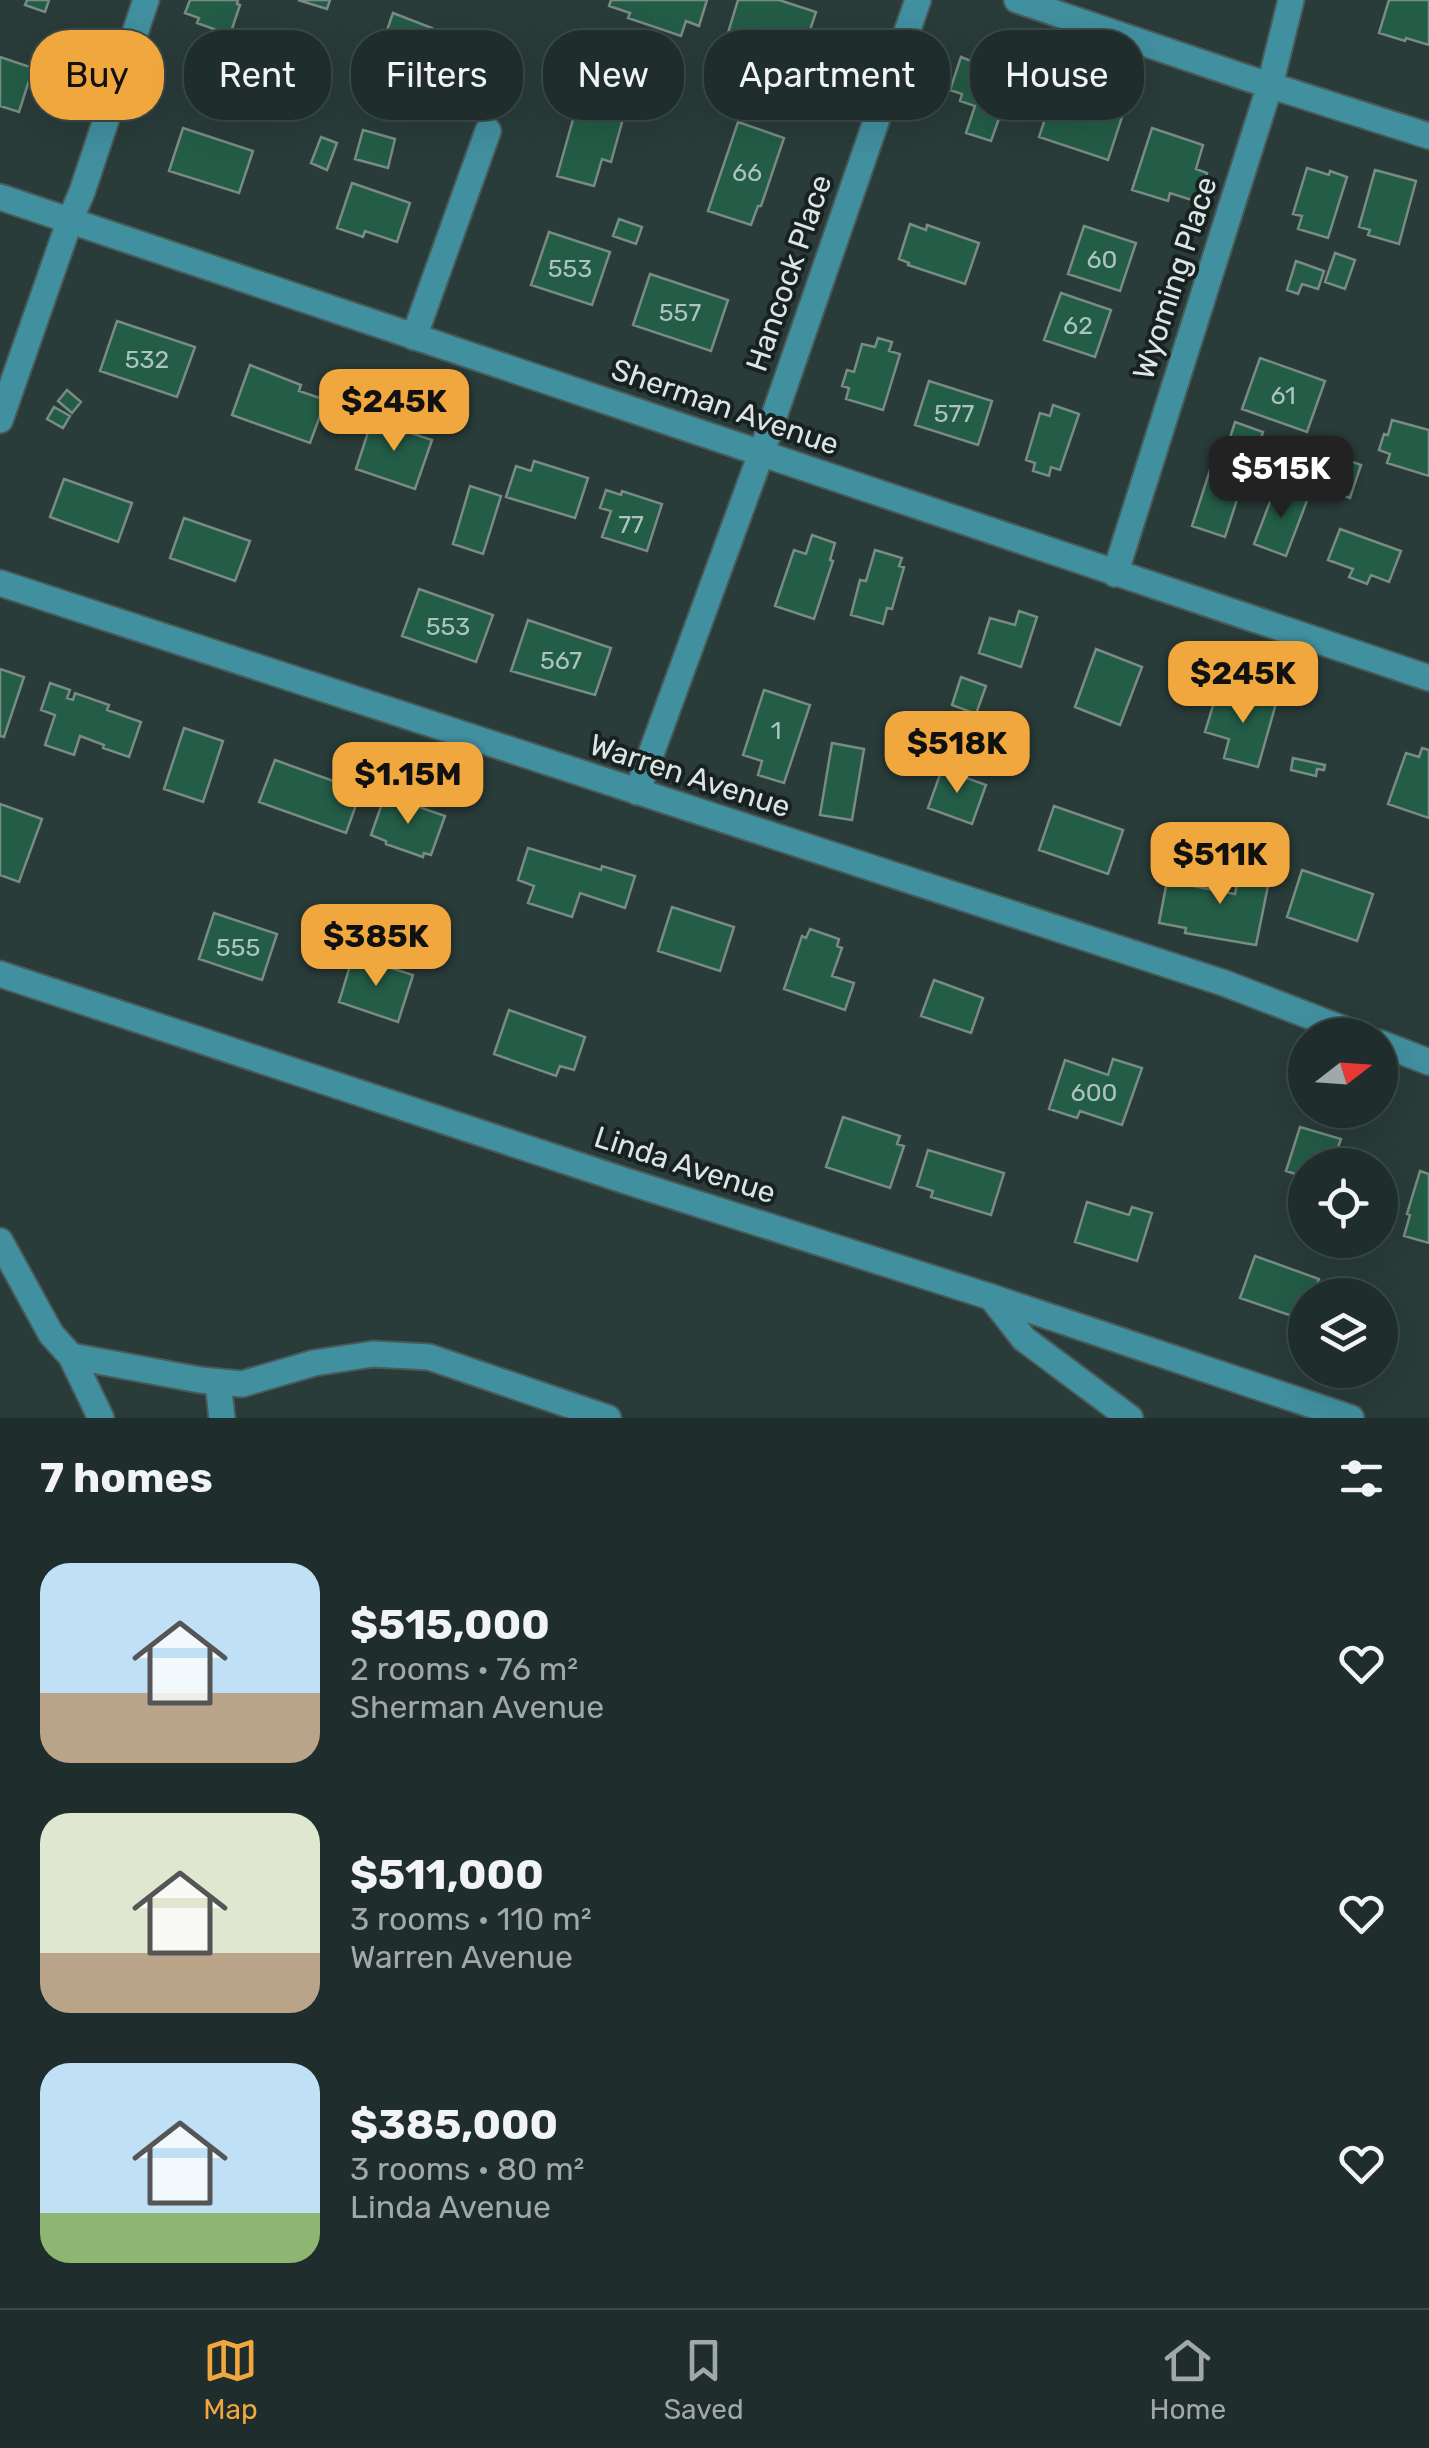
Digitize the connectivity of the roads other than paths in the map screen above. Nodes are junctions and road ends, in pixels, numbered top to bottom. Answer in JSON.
{"nodes":[{"id":1,"x":146,"y":0,"type":"edge"},
{"id":2,"x":918,"y":0,"type":"edge"},
{"id":3,"x":1016,"y":0,"type":"edge"},
{"id":4,"x":1291,"y":0,"type":"edge"},
{"id":5,"x":1270,"y":85,"type":"junction"},
{"id":6,"x":488,"y":131,"type":"dead end"},
{"id":7,"x":1429,"y":136,"type":"edge"},
{"id":8,"x":0,"y":197,"type":"edge"},
{"id":9,"x":70,"y":220,"type":"junction"},
{"id":10,"x":414,"y":336,"type":"junction"},
{"id":11,"x":0,"y":420,"type":"edge"},
{"id":12,"x":762,"y":454,"type":"junction"},
{"id":13,"x":1115,"y":574,"type":"junction"},
{"id":14,"x":0,"y":583,"type":"edge"},
{"id":15,"x":1429,"y":678,"type":"edge"},
{"id":16,"x":637,"y":792,"type":"junction"},
{"id":17,"x":0,"y":974,"type":"edge"},
{"id":18,"x":1314,"y":1018,"type":"edge"},
{"id":19,"x":1398,"y":1050,"type":"edge"},
{"id":20,"x":1429,"y":1062,"type":"edge"},
{"id":21,"x":0,"y":1241,"type":"edge"},
{"id":22,"x":991,"y":1297,"type":"junction"},
{"id":23,"x":71,"y":1356,"type":"junction"},
{"id":24,"x":218,"y":1382,"type":"junction"},
{"id":25,"x":100,"y":1418,"type":"edge"},
{"id":26,"x":222,"y":1418,"type":"edge"},
{"id":27,"x":608,"y":1418,"type":"edge"},
{"id":28,"x":1130,"y":1418,"type":"edge"},
{"id":29,"x":1351,"y":1418,"type":"edge"}],
"edges":[{"from":1,"to":9,"type":"street"},
{"from":2,"to":12,"type":"street","name":"Hancock Place"},
{"from":3,"to":5,"type":"street"},
{"from":4,"to":5,"type":"street","name":"Wyoming Place"},
{"from":5,"to":7,"type":"street"},
{"from":5,"to":13,"type":"street","name":"Wyoming Place"},
{"from":6,"to":10,"type":"street"},
{"from":8,"to":9,"type":"street","name":"Sherman Avenue"},
{"from":9,"to":10,"type":"street","name":"Sherman Avenue"},
{"from":9,"to":11,"type":"street"},
{"from":10,"to":12,"type":"street","name":"Sherman Avenue"},
{"from":12,"to":13,"type":"street","name":"Sherman Avenue"},
{"from":12,"to":16,"type":"street","name":"Hancock Place"},
{"from":13,"to":15,"type":"street","name":"Sherman Avenue"},
{"from":14,"to":16,"type":"street","name":"Warren Avenue"},
{"from":16,"to":18,"type":"street","name":"Warren Avenue"},
{"from":17,"to":22,"type":"street","name":"Linda Avenue"},
{"from":19,"to":20,"type":"street"},
{"from":21,"to":23,"type":"street"},
{"from":22,"to":28,"type":"street"},
{"from":22,"to":29,"type":"street","name":"Linda Avenue"},
{"from":23,"to":24,"type":"street"},
{"from":23,"to":25,"type":"street"},
{"from":24,"to":26,"type":"street"},
{"from":24,"to":27,"type":"street"}]}
